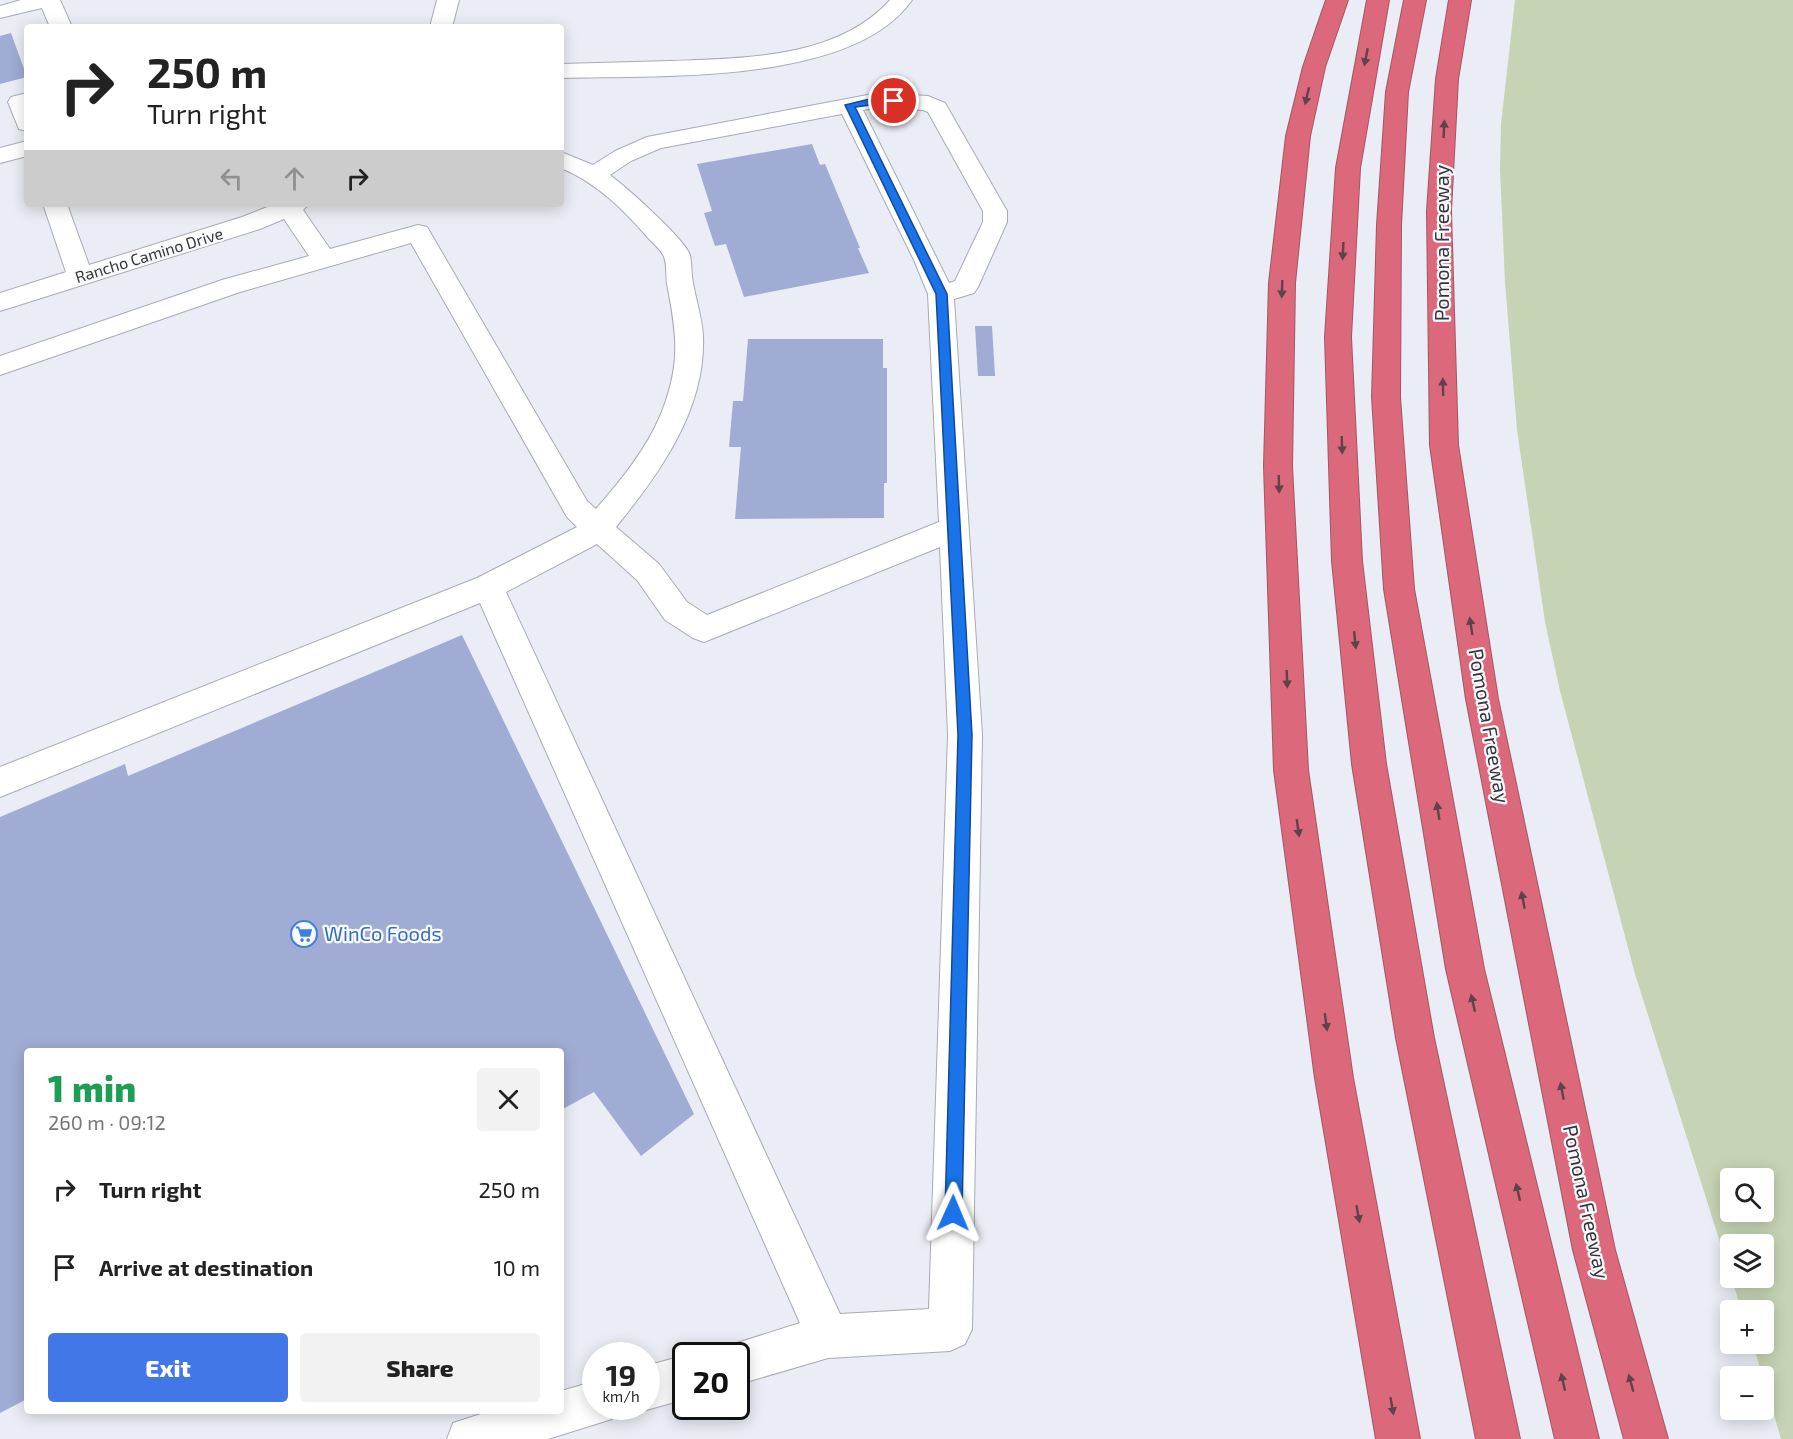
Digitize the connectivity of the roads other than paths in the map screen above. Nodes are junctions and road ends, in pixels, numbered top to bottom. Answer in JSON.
{"nodes":[{"id":1,"x":47,"y":0,"type":"edge"},
{"id":2,"x":448,"y":0,"type":"edge"},
{"id":3,"x":901,"y":0,"type":"edge"},
{"id":4,"x":1337,"y":0,"type":"edge"},
{"id":5,"x":1378,"y":0,"type":"edge"},
{"id":6,"x":1415,"y":0,"type":"edge"},
{"id":7,"x":1460,"y":0,"type":"edge"},
{"id":8,"x":0,"y":12,"type":"edge"},
{"id":9,"x":59,"y":24,"type":"edge"},
{"id":10,"x":442,"y":24,"type":"edge"},
{"id":11,"x":564,"y":71,"type":"edge"},
{"id":12,"x":24,"y":101,"type":"edge"},
{"id":13,"x":849,"y":105,"type":"junction"},
{"id":14,"x":24,"y":116,"type":"edge"},
{"id":15,"x":24,"y":149,"type":"edge"},
{"id":16,"x":0,"y":156,"type":"edge"},
{"id":17,"x":564,"y":160,"type":"edge"},
{"id":18,"x":593,"y":175,"type":"junction"},
{"id":19,"x":56,"y":207,"type":"edge"},
{"id":20,"x":291,"y":207,"type":"edge"},
{"id":21,"x":294,"y":207,"type":"edge"},
{"id":22,"x":324,"y":260,"type":"junction"},
{"id":23,"x":80,"y":276,"type":"junction"},
{"id":24,"x":941,"y":294,"type":"junction"},
{"id":25,"x":0,"y":302,"type":"edge"},
{"id":26,"x":0,"y":366,"type":"edge"},
{"id":27,"x":598,"y":528,"type":"junction"},
{"id":28,"x":955,"y":528,"type":"junction"},
{"id":29,"x":488,"y":587,"type":"junction"},
{"id":30,"x":0,"y":782,"type":"edge"},
{"id":31,"x":828,"y":1336,"type":"junction"},
{"id":32,"x":750,"y":1358,"type":"edge"},
{"id":33,"x":582,"y":1407,"type":"edge"},
{"id":34,"x":564,"y":1412,"type":"edge"},
{"id":35,"x":557,"y":1414,"type":"edge"},
{"id":36,"x":469,"y":1439,"type":"edge"},
{"id":37,"x":1398,"y":1439,"type":"edge"},
{"id":38,"x":1498,"y":1439,"type":"edge"},
{"id":39,"x":1577,"y":1439,"type":"edge"},
{"id":40,"x":1646,"y":1439,"type":"edge"}],
"edges":[{"from":1,"to":8,"type":"street"},
{"from":1,"to":9,"type":"street"},
{"from":2,"to":10,"type":"street"},
{"from":3,"to":11,"type":"street"},
{"from":4,"to":37,"type":"highway","one_way":true},
{"from":5,"to":38,"type":"highway","one_way":true},
{"from":39,"to":6,"type":"highway","one_way":true},
{"from":40,"to":7,"type":"highway","name":"Pomona Freeway","one_way":true},
{"from":12,"to":14,"type":"street"},
{"from":13,"to":18,"type":"street"},
{"from":13,"to":24,"type":"street"},
{"from":13,"to":24,"type":"street"},
{"from":15,"to":16,"type":"street"},
{"from":17,"to":18,"type":"street"},
{"from":18,"to":27,"type":"street"},
{"from":19,"to":23,"type":"street"},
{"from":20,"to":23,"type":"street","name":"Rancho Camino Drive"},
{"from":21,"to":22,"type":"street"},
{"from":22,"to":26,"type":"street"},
{"from":22,"to":27,"type":"street"},
{"from":23,"to":25,"type":"street","name":"Rancho Camino Drive"},
{"from":24,"to":28,"type":"street"},
{"from":27,"to":28,"type":"street"},
{"from":27,"to":29,"type":"street"},
{"from":28,"to":31,"type":"street"},
{"from":29,"to":30,"type":"street"},
{"from":29,"to":31,"type":"street"},
{"from":31,"to":32,"type":"street"},
{"from":33,"to":34,"type":"street"},
{"from":35,"to":36,"type":"street"}]}
